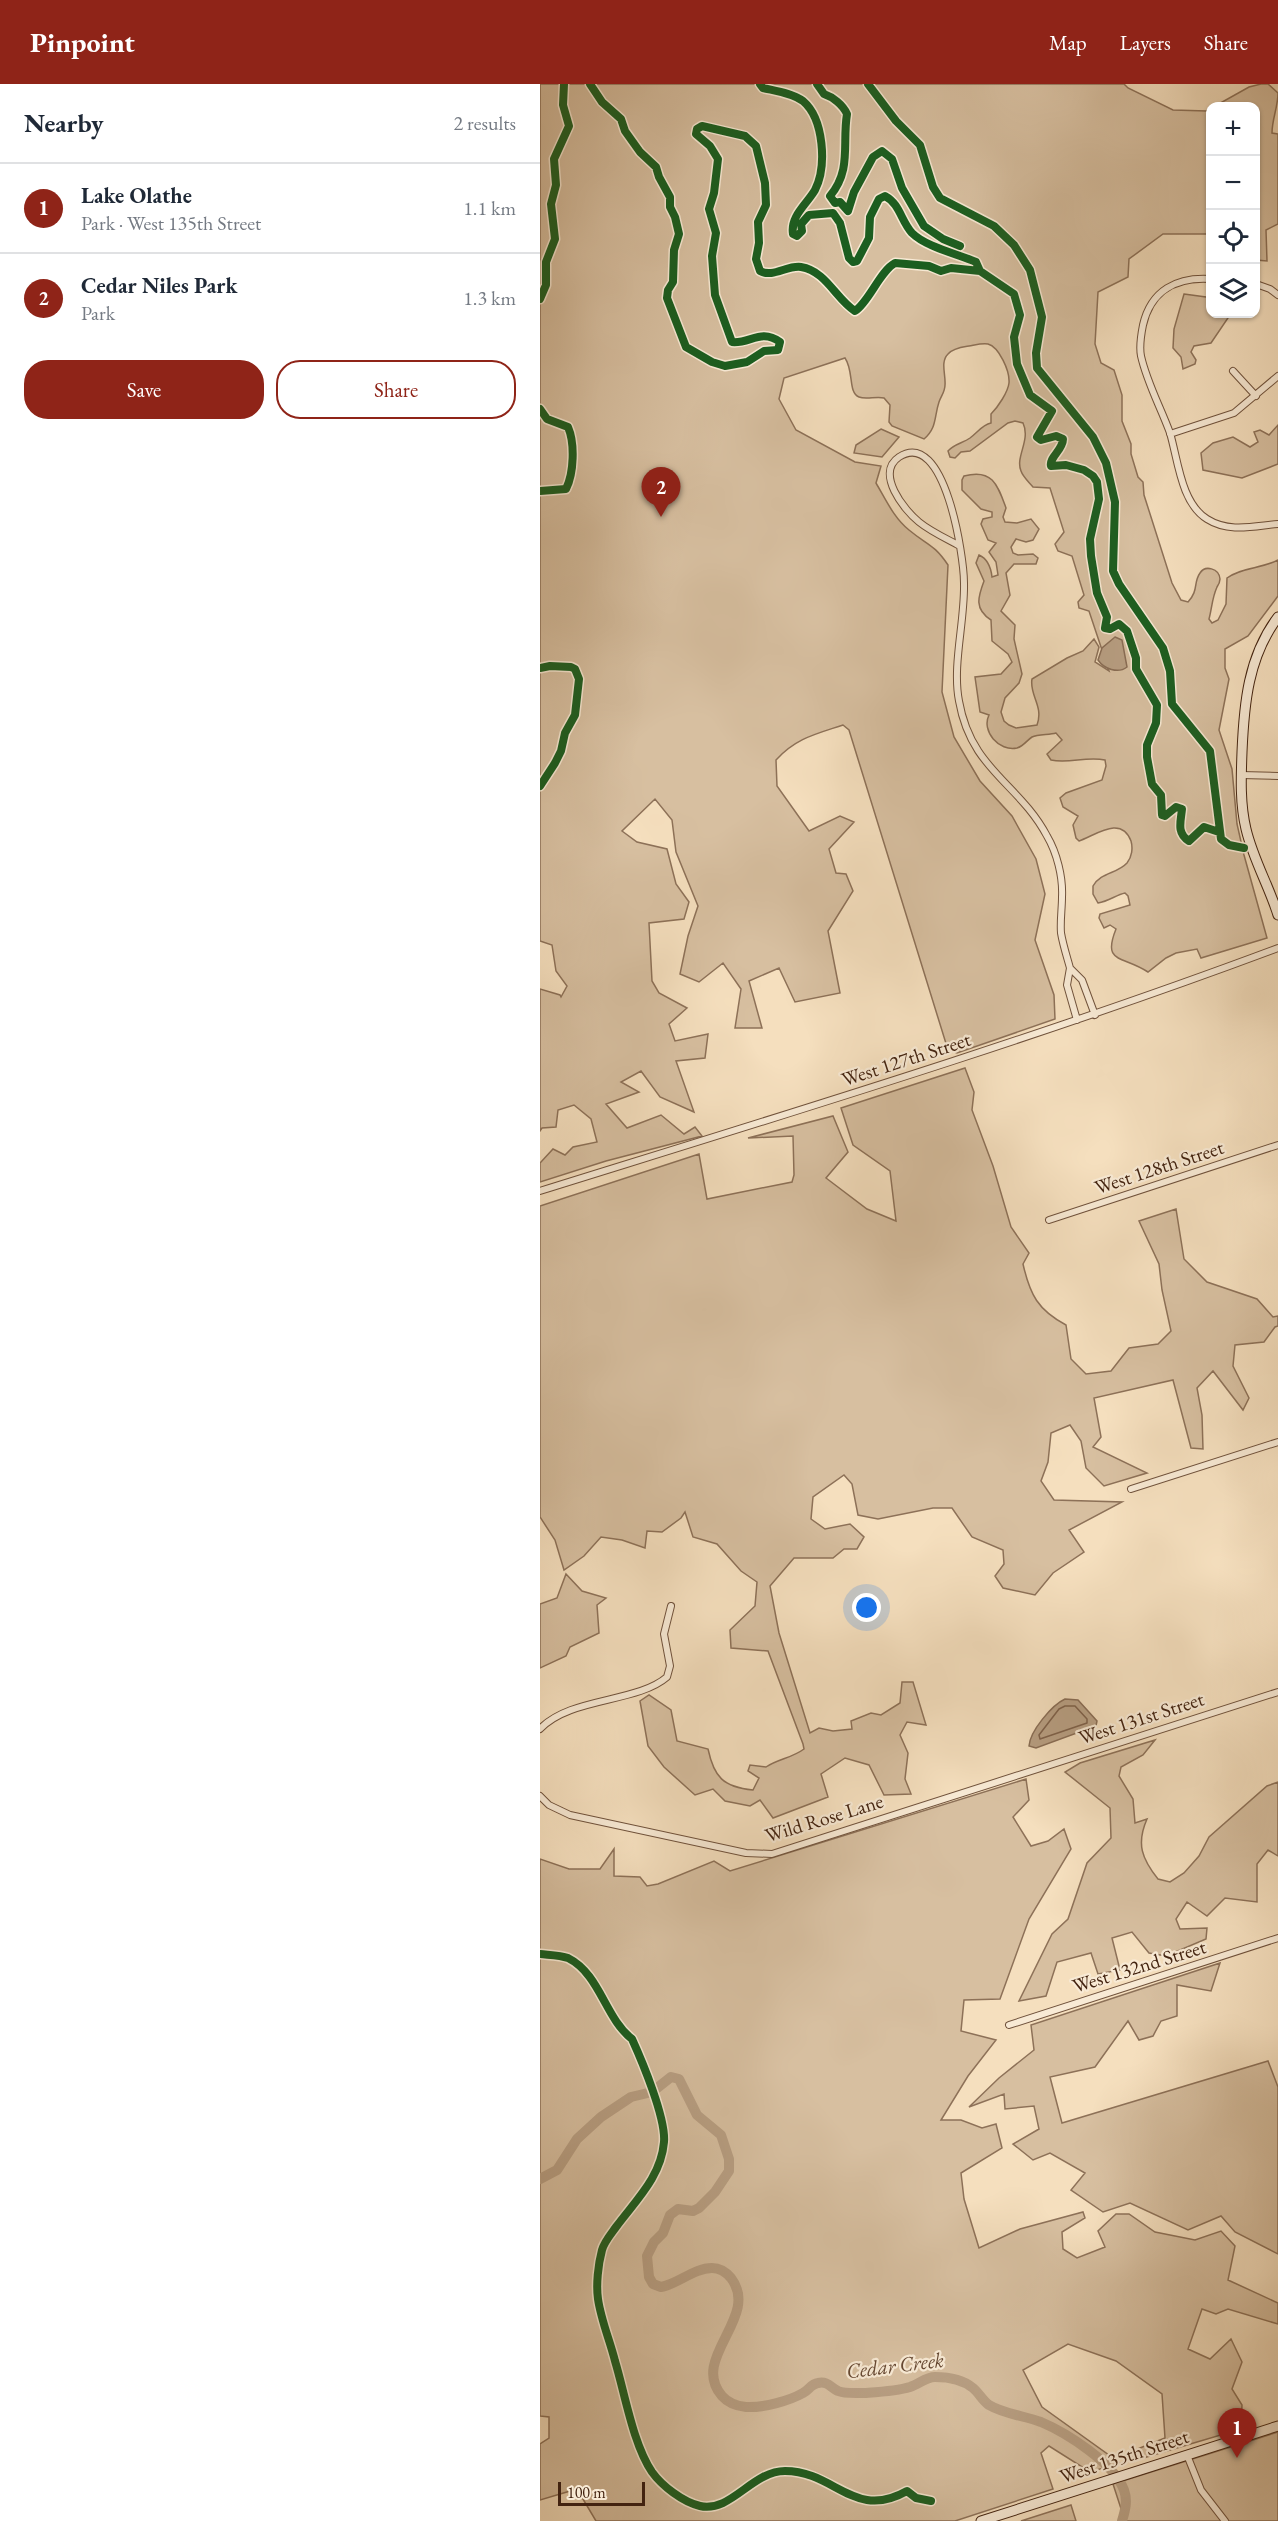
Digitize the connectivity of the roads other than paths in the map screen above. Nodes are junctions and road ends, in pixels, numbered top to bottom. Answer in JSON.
{"nodes":[{"id":1,"x":1206,"y":279,"type":"edge"},
{"id":2,"x":1260,"y":285,"type":"edge"},
{"id":3,"x":1278,"y":295,"type":"edge"},
{"id":4,"x":1233,"y":371,"type":"dead end"},
{"id":5,"x":1278,"y":376,"type":"edge"},
{"id":6,"x":1256,"y":396,"type":"junction"},
{"id":7,"x":1170,"y":434,"type":"junction"},
{"id":8,"x":1278,"y":524,"type":"edge"},
{"id":9,"x":958,"y":545,"type":"junction"},
{"id":10,"x":1278,"y":618,"type":"edge"},
{"id":11,"x":1241,"y":776,"type":"junction"},
{"id":12,"x":1278,"y":776,"type":"edge"},
{"id":13,"x":1278,"y":915,"type":"edge"},
{"id":14,"x":1278,"y":948,"type":"edge"},
{"id":15,"x":1071,"y":968,"type":"junction"},
{"id":16,"x":1095,"y":1014,"type":"junction"},
{"id":17,"x":1077,"y":1020,"type":"junction"},
{"id":18,"x":1278,"y":1145,"type":"edge"},
{"id":19,"x":540,"y":1191,"type":"edge"},
{"id":20,"x":1049,"y":1220,"type":"dead end"},
{"id":21,"x":1278,"y":1442,"type":"edge"},
{"id":22,"x":1131,"y":1489,"type":"dead end"},
{"id":23,"x":671,"y":1606,"type":"dead end"},
{"id":24,"x":1278,"y":1692,"type":"edge"},
{"id":25,"x":540,"y":1730,"type":"edge"},
{"id":26,"x":1015,"y":1776,"type":"joint"},
{"id":27,"x":540,"y":1796,"type":"edge"},
{"id":28,"x":1278,"y":1938,"type":"edge"},
{"id":29,"x":1009,"y":2025,"type":"dead end"},
{"id":30,"x":1278,"y":2426,"type":"edge"},
{"id":31,"x":1187,"y":2455,"type":"junction"},
{"id":32,"x":981,"y":2521,"type":"edge"},
{"id":33,"x":1225,"y":2521,"type":"edge"}],
"edges":[{"from":1,"to":7,"type":"street"},
{"from":2,"to":3,"type":"street"},
{"from":4,"to":6,"type":"street"},
{"from":5,"to":6,"type":"street"},
{"from":6,"to":7,"type":"street"},
{"from":7,"to":8,"type":"street"},
{"from":9,"to":9,"type":"street"},
{"from":9,"to":15,"type":"street"},
{"from":10,"to":11,"type":"street"},
{"from":11,"to":12,"type":"street"},
{"from":11,"to":13,"type":"street"},
{"from":14,"to":16,"type":"street","name":"West 127th Street"},
{"from":15,"to":16,"type":"street"},
{"from":15,"to":17,"type":"street"},
{"from":16,"to":17,"type":"street","name":"West 127th Street"},
{"from":17,"to":19,"type":"street","name":"West 127th Street"},
{"from":18,"to":20,"type":"street","name":"West 128th Street"},
{"from":21,"to":22,"type":"street"},
{"from":23,"to":25,"type":"street"},
{"from":24,"to":26,"type":"street","name":"West 131st Street"},
{"from":26,"to":27,"type":"street","name":"Wild Rose Lane"},
{"from":28,"to":29,"type":"street","name":"West 132nd Street"},
{"from":30,"to":31,"type":"street","name":"West 135th Street"},
{"from":31,"to":32,"type":"street","name":"West 135th Street"},
{"from":31,"to":33,"type":"street"}]}
